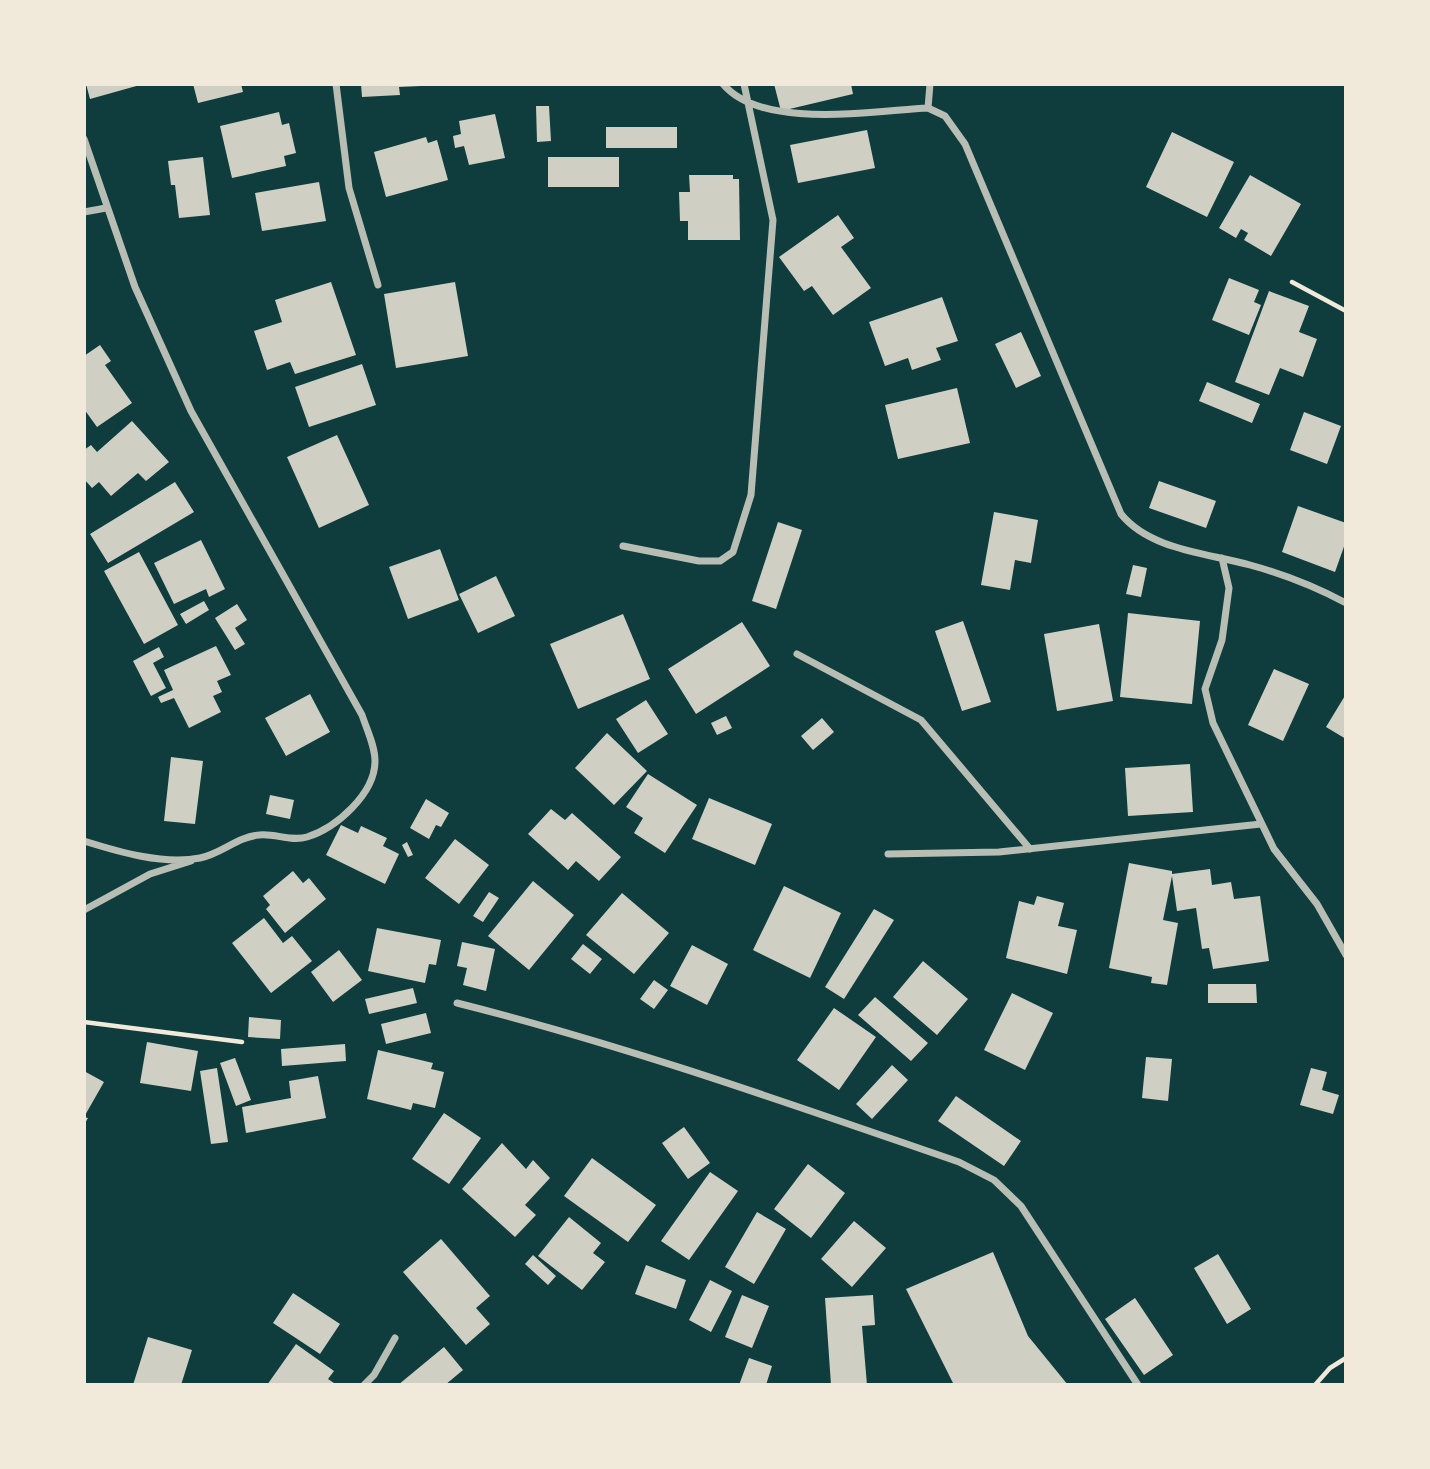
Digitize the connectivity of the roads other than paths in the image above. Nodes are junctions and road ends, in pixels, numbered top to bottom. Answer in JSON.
{"nodes":[{"id":1,"x":336,"y":84,"type":"edge"},
{"id":2,"x":723,"y":84,"type":"edge"},
{"id":3,"x":744,"y":84,"type":"edge"},
{"id":4,"x":930,"y":84,"type":"edge"},
{"id":5,"x":748,"y":103,"type":"junction"},
{"id":6,"x":928,"y":108,"type":"junction"},
{"id":7,"x":84,"y":139,"type":"edge"},
{"id":8,"x":106,"y":208,"type":"junction"},
{"id":9,"x":84,"y":212,"type":"edge"},
{"id":10,"x":378,"y":285,"type":"dead end"},
{"id":11,"x":623,"y":546,"type":"dead end"},
{"id":12,"x":1222,"y":558,"type":"junction"},
{"id":13,"x":1346,"y":603,"type":"edge"},
{"id":14,"x":797,"y":654,"type":"dead end"},
{"id":15,"x":1261,"y":824,"type":"junction"},
{"id":16,"x":84,"y":841,"type":"edge"},
{"id":17,"x":1030,"y":849,"type":"junction"},
{"id":18,"x":888,"y":854,"type":"dead end"},
{"id":19,"x":202,"y":858,"type":"junction"},
{"id":20,"x":84,"y":910,"type":"edge"},
{"id":21,"x":1346,"y":955,"type":"edge"},
{"id":22,"x":457,"y":1003,"type":"dead end"},
{"id":23,"x":395,"y":1338,"type":"dead end"},
{"id":24,"x":364,"y":1385,"type":"edge"},
{"id":25,"x":1138,"y":1385,"type":"edge"}],
"edges":[{"from":1,"to":10,"type":"street"},
{"from":2,"to":5,"type":"street"},
{"from":3,"to":5,"type":"street"},
{"from":4,"to":6,"type":"street"},
{"from":5,"to":6,"type":"street"},
{"from":5,"to":11,"type":"street"},
{"from":6,"to":12,"type":"street"},
{"from":7,"to":8,"type":"street"},
{"from":8,"to":9,"type":"street"},
{"from":8,"to":19,"type":"street"},
{"from":12,"to":13,"type":"street"},
{"from":12,"to":15,"type":"street"},
{"from":14,"to":17,"type":"street"},
{"from":15,"to":17,"type":"street"},
{"from":15,"to":21,"type":"street"},
{"from":16,"to":19,"type":"street"},
{"from":17,"to":18,"type":"street"},
{"from":19,"to":20,"type":"street"},
{"from":22,"to":25,"type":"street"},
{"from":23,"to":24,"type":"street"}]}
